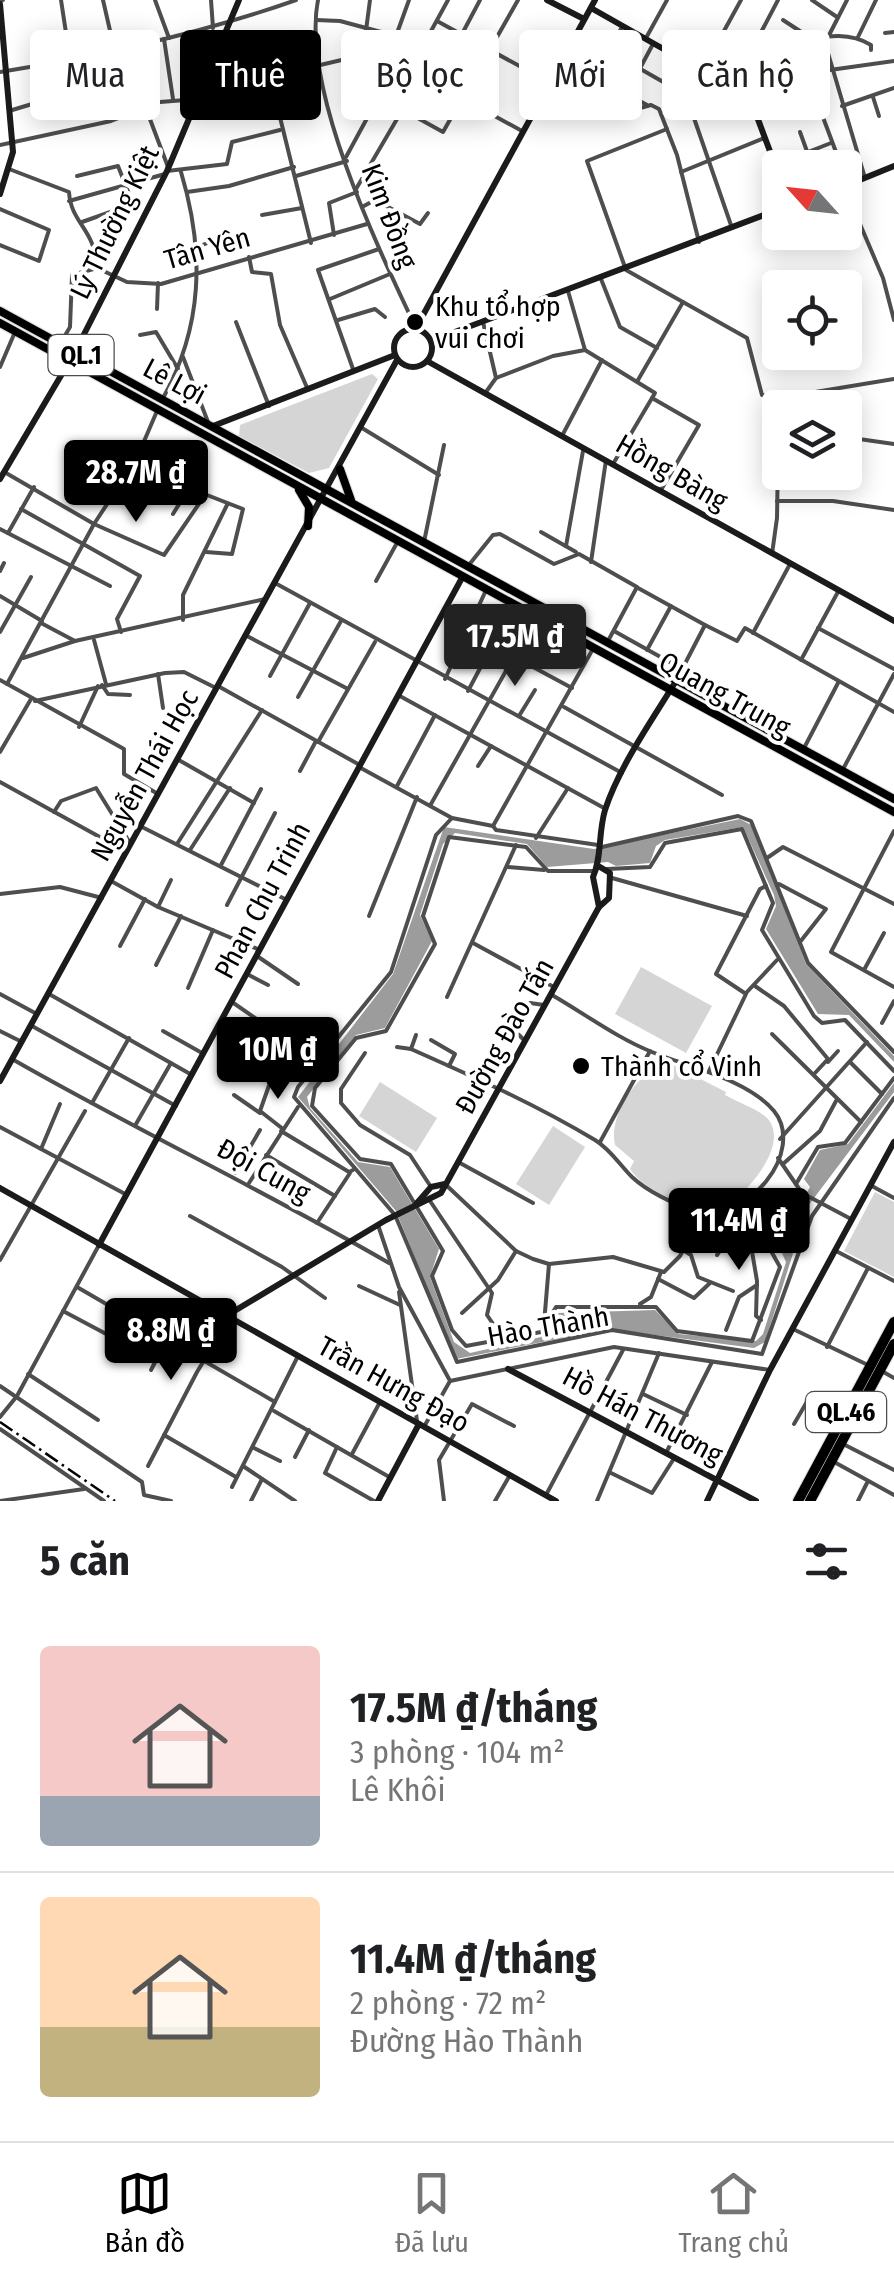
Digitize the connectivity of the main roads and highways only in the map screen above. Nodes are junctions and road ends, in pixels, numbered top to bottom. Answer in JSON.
{"nodes":[{"id":1,"x":0,"y":311,"type":"edge"},
{"id":2,"x":0,"y":324,"type":"edge"},
{"id":3,"x":60,"y":344,"type":"junction"},
{"id":4,"x":75,"y":352,"type":"junction"},
{"id":5,"x":55,"y":354,"type":"junction"},
{"id":6,"x":68,"y":362,"type":"junction"},
{"id":7,"x":212,"y":427,"type":"junction"},
{"id":8,"x":206,"y":437,"type":"junction"},
{"id":9,"x":340,"y":469,"type":"road end"},
{"id":10,"x":292,"y":484,"type":"junction"},
{"id":11,"x":328,"y":491,"type":"joint"},
{"id":12,"x":324,"y":500,"type":"joint"},
{"id":13,"x":362,"y":509,"type":"junction"},
{"id":14,"x":308,"y":526,"type":"road end"},
{"id":15,"x":466,"y":571,"type":"junction"},
{"id":16,"x":674,"y":685,"type":"junction"},
{"id":17,"x":749,"y":720,"type":"junction"},
{"id":18,"x":744,"y":730,"type":"junction"},
{"id":19,"x":894,"y":799,"type":"edge"},
{"id":20,"x":894,"y":812,"type":"edge"},
{"id":21,"x":894,"y":1322,"type":"edge"},
{"id":22,"x":894,"y":1344,"type":"edge"},
{"id":23,"x":875,"y":1368,"type":"junction"},
{"id":24,"x":798,"y":1501,"type":"edge"},
{"id":25,"x":810,"y":1501,"type":"edge"}],
"edges":[{"from":1,"to":3,"type":"main road","name":"Lê Lợi","number":"QL.1"},
{"from":2,"to":5,"type":"main road","name":"Lê Lợi","number":"QL.1"},
{"from":3,"to":4,"type":"main road","name":"Lê Lợi","number":"QL.1"},
{"from":3,"to":5,"type":"main road"},
{"from":4,"to":6,"type":"main road"},
{"from":4,"to":7,"type":"main road","name":"Lê Lợi","number":"QL.1"},
{"from":5,"to":6,"type":"main road","name":"Lê Lợi","number":"QL.1"},
{"from":6,"to":8,"type":"main road","name":"Lê Lợi","number":"QL.1"},
{"from":7,"to":8,"type":"main road"},
{"from":7,"to":11,"type":"main road","name":"Lê Lợi","number":"QL.1"},
{"from":8,"to":10,"type":"main road","name":"Lê Lợi","number":"QL.1"},
{"from":9,"to":13,"type":"main road"},
{"from":10,"to":12,"type":"main road","name":"Lê Lợi","number":"QL.1"},
{"from":10,"to":14,"type":"main road"},
{"from":11,"to":13,"type":"main road","name":"Quang Trung","number":"QL.1"},
{"from":12,"to":15,"type":"main road","name":"Quang Trung","number":"QL.1"},
{"from":13,"to":15,"type":"main road","name":"Quang Trung","number":"QL.1"},
{"from":15,"to":16,"type":"main road","name":"Quang Trung","number":"QL.1"},
{"from":15,"to":16,"type":"main road","name":"Quang Trung","number":"QL.1"},
{"from":16,"to":17,"type":"main road","name":"Quang Trung","number":"QL.1"},
{"from":16,"to":18,"type":"main road","name":"Quang Trung","number":"QL.1"},
{"from":17,"to":18,"type":"main road"},
{"from":17,"to":19,"type":"main road","name":"Quang Trung","number":"QL.1"},
{"from":18,"to":20,"type":"main road","name":"Quang Trung","number":"QL.1"},
{"from":21,"to":23,"type":"highway","number":"QL.46"},
{"from":22,"to":23,"type":"highway","number":"QL.46"},
{"from":23,"to":24,"type":"highway","number":"QL.46"},
{"from":23,"to":25,"type":"highway","number":"QL.46"}]}
